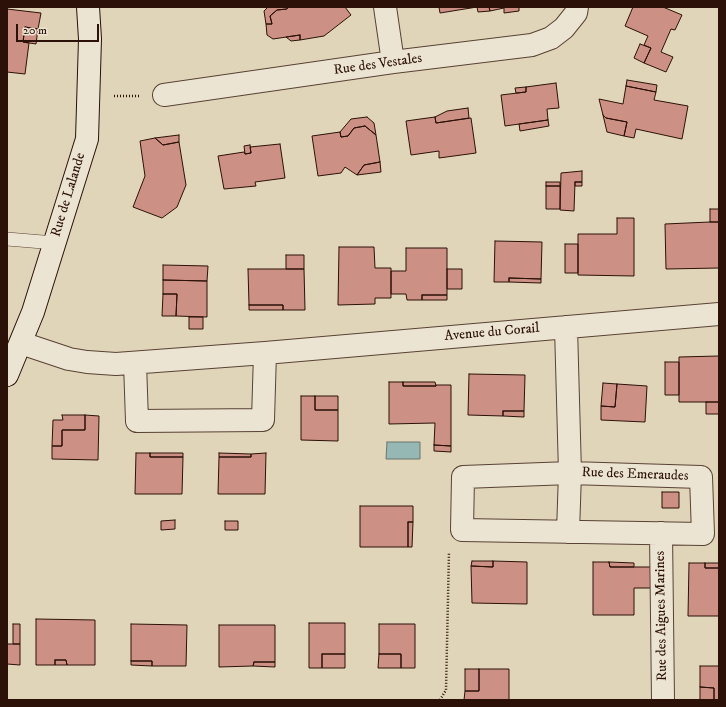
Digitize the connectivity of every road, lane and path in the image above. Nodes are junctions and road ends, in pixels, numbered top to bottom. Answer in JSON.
{"nodes":[{"id":1,"x":88,"y":7,"type":"edge"},
{"id":2,"x":385,"y":7,"type":"edge"},
{"id":3,"x":577,"y":7,"type":"edge"},
{"id":4,"x":393,"y":62,"type":"junction"},
{"id":5,"x":88,"y":94,"type":"junction"},
{"id":6,"x":164,"y":95,"type":"joint"},
{"id":7,"x":7,"y":239,"type":"edge"},
{"id":8,"x":55,"y":243,"type":"junction"},
{"id":9,"x":719,"y":314,"type":"edge"},
{"id":10,"x":566,"y":327,"type":"junction"},
{"id":11,"x":21,"y":343,"type":"junction"},
{"id":12,"x":265,"y":353,"type":"junction"},
{"id":13,"x":135,"y":363,"type":"junction"},
{"id":14,"x":7,"y":375,"type":"edge"},
{"id":15,"x":570,"y":473,"type":"junction"},
{"id":16,"x":462,"y":530,"type":"junction"},
{"id":17,"x":568,"y":532,"type":"junction"},
{"id":18,"x":662,"y":533,"type":"junction"},
{"id":19,"x":440,"y":700,"type":"edge"},
{"id":20,"x":663,"y":700,"type":"edge"}],
"edges":[{"from":1,"to":5,"type":"street","name":"Rue de Lalande"},
{"from":2,"to":4,"type":"street"},
{"from":3,"to":4,"type":"street","name":"Rue des Vestales"},
{"from":4,"to":6,"type":"street","name":"Rue des Vestales"},
{"from":5,"to":6,"type":"path"},
{"from":5,"to":8,"type":"street","name":"Rue de Lalande"},
{"from":7,"to":8,"type":"lane"},
{"from":8,"to":11,"type":"street","name":"Rue de Lalande"},
{"from":9,"to":10,"type":"street","name":"Avenue du Corail"},
{"from":10,"to":12,"type":"street","name":"Avenue du Corail"},
{"from":10,"to":15,"type":"street","name":"Rue des Emeraudes"},
{"from":11,"to":13,"type":"street","name":"Avenue du Corail"},
{"from":11,"to":14,"type":"street","name":"Rue de Lalande"},
{"from":12,"to":13,"type":"street","name":"Avenue du Corail"},
{"from":12,"to":13,"type":"street"},
{"from":15,"to":16,"type":"street","name":"Rue des Emeraudes"},
{"from":15,"to":17,"type":"street","name":"Rue des Emeraudes"},
{"from":15,"to":18,"type":"street","name":"Rue des Emeraudes"},
{"from":16,"to":17,"type":"street","name":"Rue des Emeraudes"},
{"from":16,"to":19,"type":"path"},
{"from":17,"to":18,"type":"street","name":"Rue des Emeraudes"},
{"from":18,"to":20,"type":"street","name":"Rue des Aigues Marines"}]}
